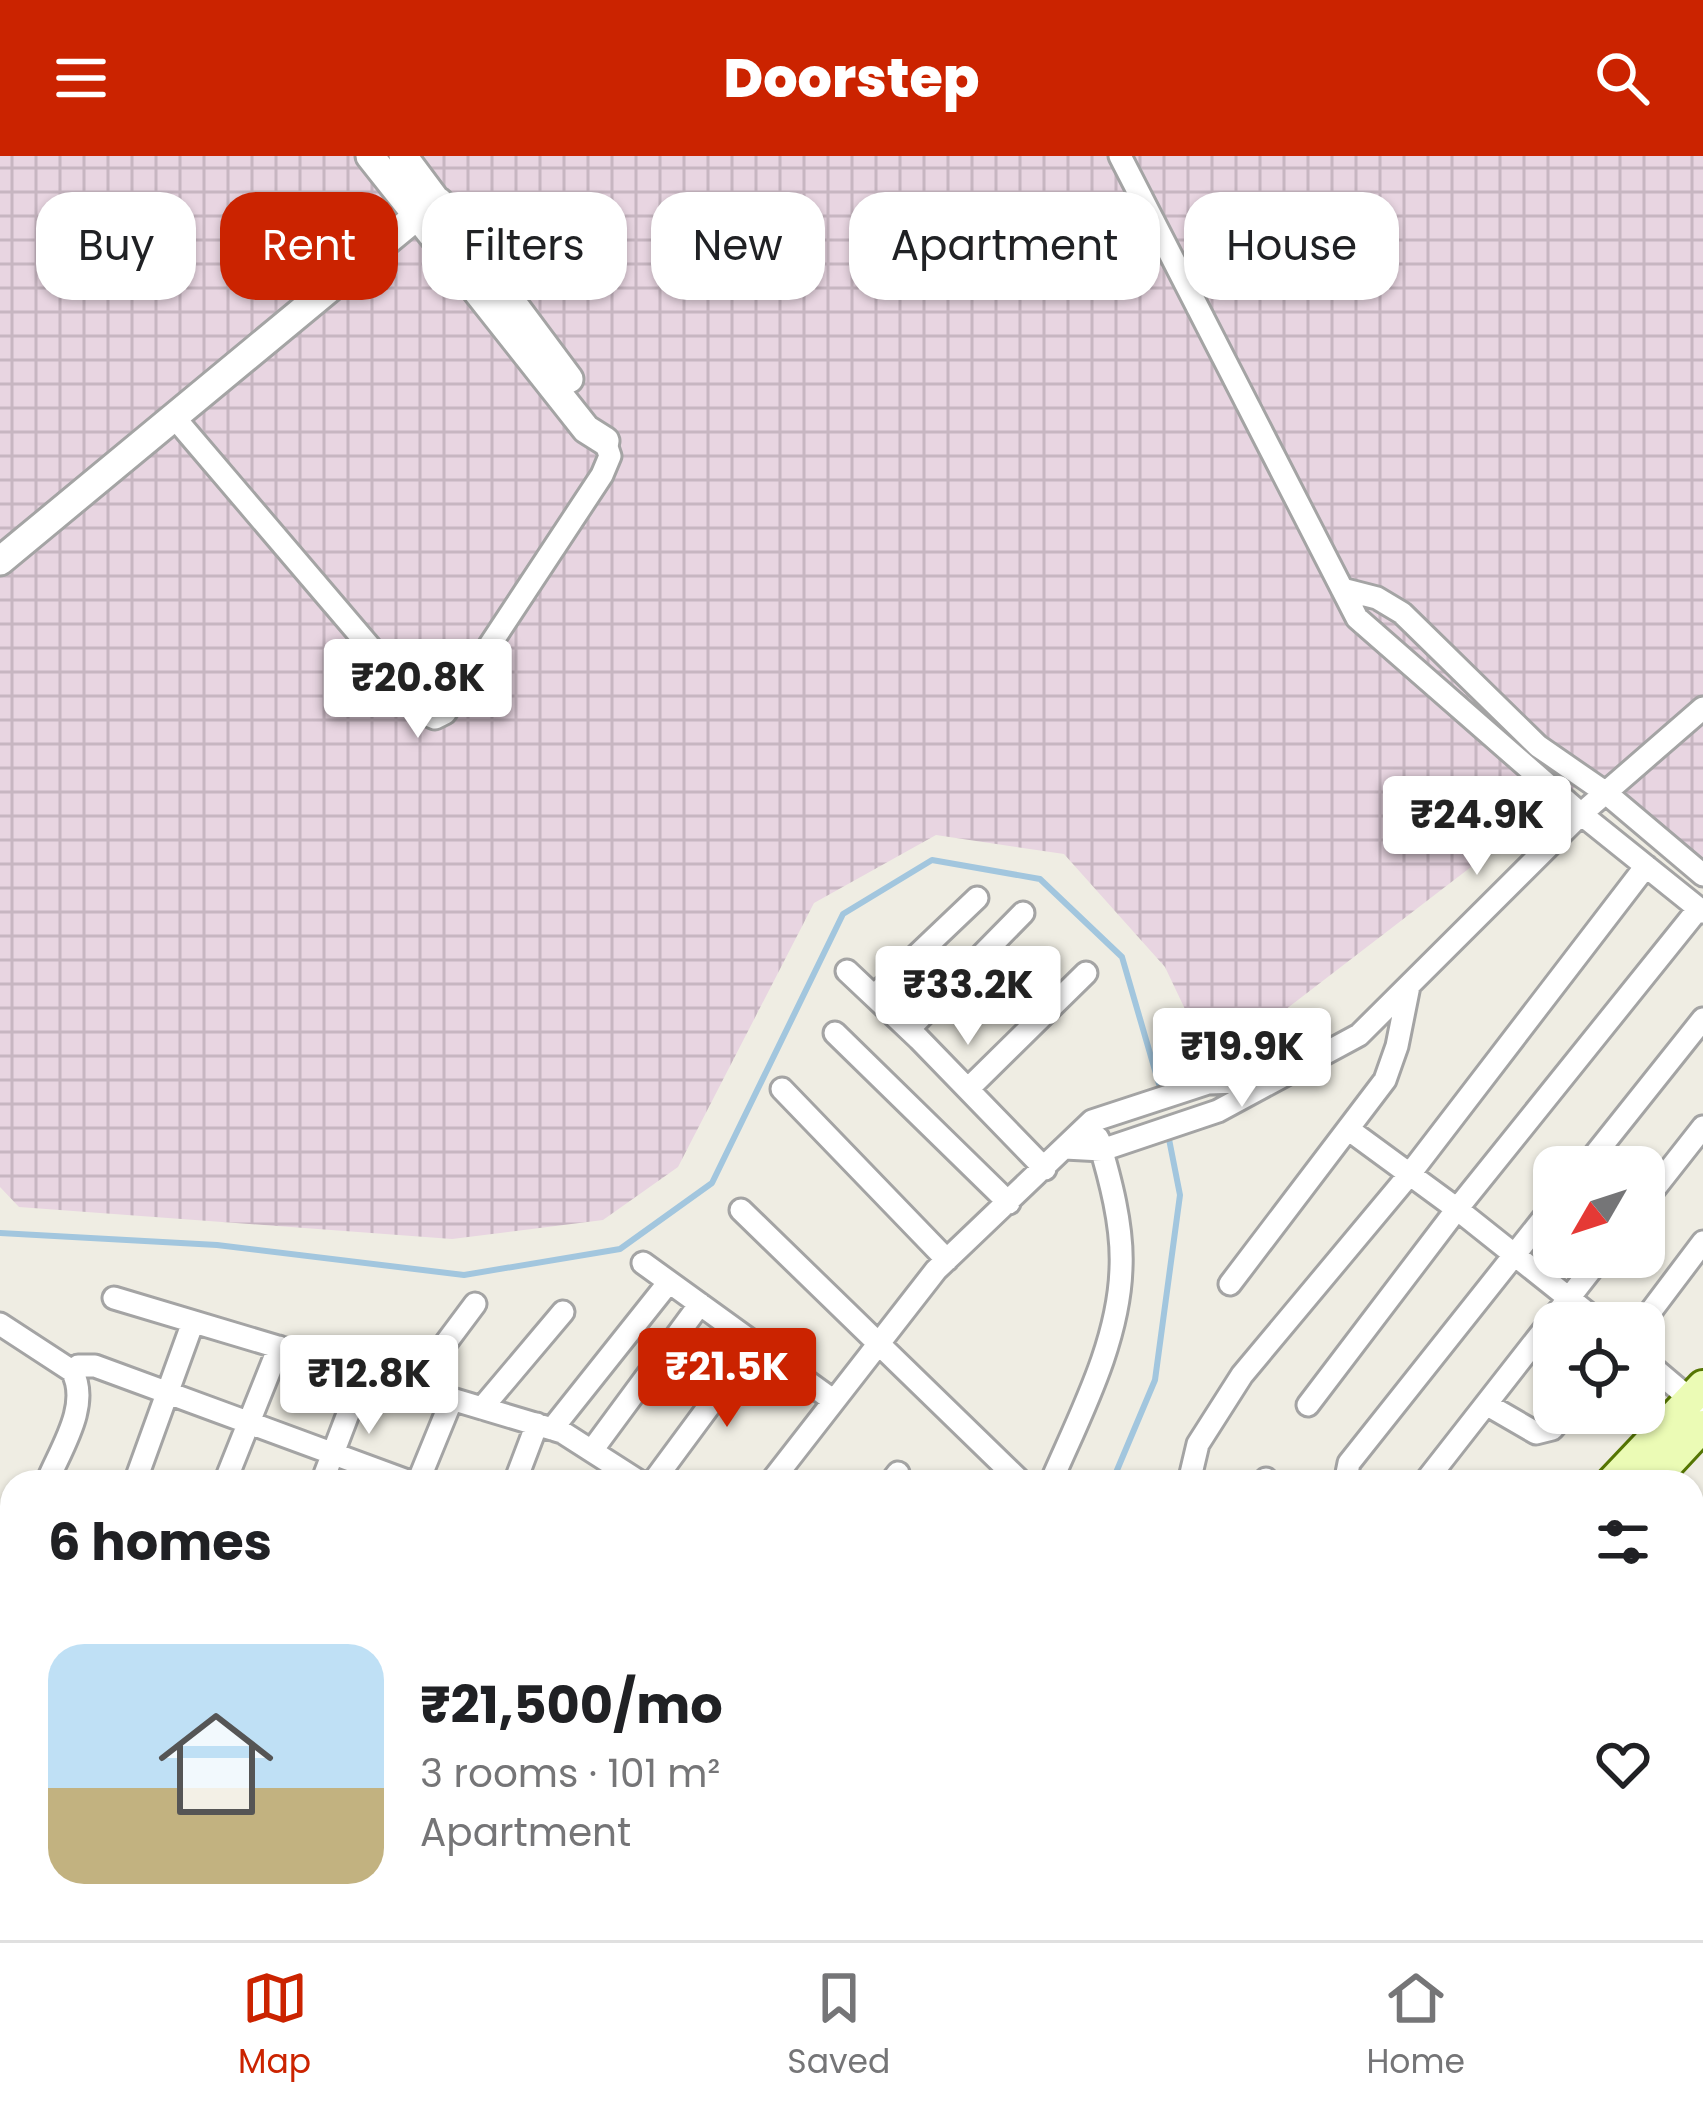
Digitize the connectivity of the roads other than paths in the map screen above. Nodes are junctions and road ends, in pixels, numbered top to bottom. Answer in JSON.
{"nodes":[{"id":1,"x":370,"y":156,"type":"edge"},
{"id":2,"x":403,"y":156,"type":"edge"},
{"id":3,"x":1120,"y":156,"type":"edge"},
{"id":4,"x":422,"y":196,"type":"edge"},
{"id":5,"x":422,"y":203,"type":"edge"},
{"id":6,"x":422,"y":213,"type":"edge"},
{"id":7,"x":502,"y":300,"type":"edge"},
{"id":8,"x":174,"y":417,"type":"junction"},
{"id":9,"x":605,"y":441,"type":"joint"},
{"id":10,"x":0,"y":561,"type":"edge"},
{"id":11,"x":1342,"y":589,"type":"junction"},
{"id":12,"x":1703,"y":708,"type":"edge"},
{"id":13,"x":1606,"y":793,"type":"junction"},
{"id":14,"x":1581,"y":814,"type":"junction"},
{"id":15,"x":1646,"y":866,"type":"junction"},
{"id":16,"x":1703,"y":875,"type":"edge"},
{"id":17,"x":977,"y":898,"type":"dead end"},
{"id":18,"x":1701,"y":910,"type":"edge"},
{"id":19,"x":1023,"y":913,"type":"dead end"},
{"id":20,"x":847,"y":971,"type":"dead end"},
{"id":21,"x":1086,"y":973,"type":"dead end"},
{"id":22,"x":1408,"y":986,"type":"junction"},
{"id":23,"x":874,"y":996,"type":"junction"},
{"id":24,"x":1703,"y":1019,"type":"edge"},
{"id":25,"x":909,"y":1029,"type":"junction"},
{"id":26,"x":835,"y":1033,"type":"dead end"},
{"id":27,"x":1274,"y":1081,"type":"junction"},
{"id":28,"x":968,"y":1089,"type":"junction"},
{"id":29,"x":782,"y":1090,"type":"dead end"},
{"id":30,"x":1092,"y":1120,"type":"junction"},
{"id":31,"x":1703,"y":1127,"type":"edge"},
{"id":32,"x":1348,"y":1129,"type":"junction"},
{"id":33,"x":1112,"y":1146,"type":"junction"},
{"id":34,"x":1602,"y":1146,"type":"edge"},
{"id":35,"x":1065,"y":1148,"type":"junction"},
{"id":36,"x":1045,"y":1169,"type":"junction"},
{"id":37,"x":1409,"y":1175,"type":"junction"},
{"id":38,"x":1665,"y":1175,"type":"edge"},
{"id":39,"x":1009,"y":1203,"type":"junction"},
{"id":40,"x":741,"y":1210,"type":"dead end"},
{"id":41,"x":1457,"y":1210,"type":"junction"},
{"id":42,"x":1533,"y":1231,"type":"edge"},
{"id":43,"x":1703,"y":1242,"type":"edge"},
{"id":44,"x":1515,"y":1254,"type":"junction"},
{"id":45,"x":947,"y":1260,"type":"junction"},
{"id":46,"x":643,"y":1263,"type":"dead end"},
{"id":47,"x":1585,"y":1278,"type":"edge"},
{"id":48,"x":669,"y":1282,"type":"junction"},
{"id":49,"x":1230,"y":1284,"type":"dead end"},
{"id":50,"x":114,"y":1298,"type":"dead end"},
{"id":51,"x":1569,"y":1298,"type":"junction"},
{"id":52,"x":1574,"y":1302,"type":"edge"},
{"id":53,"x":1658,"y":1302,"type":"edge"},
{"id":54,"x":475,"y":1304,"type":"dead end"},
{"id":55,"x":700,"y":1304,"type":"junction"},
{"id":56,"x":563,"y":1312,"type":"dead end"},
{"id":57,"x":193,"y":1322,"type":"junction"},
{"id":58,"x":0,"y":1324,"type":"edge"},
{"id":59,"x":755,"y":1344,"type":"junction"},
{"id":60,"x":878,"y":1345,"type":"junction"},
{"id":61,"x":278,"y":1347,"type":"junction"},
{"id":62,"x":72,"y":1371,"type":"junction"},
{"id":63,"x":364,"y":1372,"type":"junction"},
{"id":64,"x":1665,"y":1377,"type":"edge"},
{"id":65,"x":413,"y":1387,"type":"junction"},
{"id":66,"x":168,"y":1391,"type":"junction"},
{"id":67,"x":452,"y":1399,"type":"junction"},
{"id":68,"x":834,"y":1401,"type":"junction"},
{"id":69,"x":1486,"y":1404,"type":"junction"},
{"id":70,"x":1308,"y":1405,"type":"dead end"},
{"id":71,"x":1700,"y":1406,"type":"edge"},
{"id":72,"x":482,"y":1408,"type":"junction"},
{"id":73,"x":249,"y":1421,"type":"junction"},
{"id":74,"x":544,"y":1426,"type":"junction"},
{"id":75,"x":1533,"y":1431,"type":"edge"},
{"id":76,"x":593,"y":1448,"type":"junction"},
{"id":77,"x":332,"y":1454,"type":"junction"},
{"id":78,"x":52,"y":1470,"type":"edge"},
{"id":79,"x":139,"y":1470,"type":"edge"},
{"id":80,"x":230,"y":1470,"type":"edge"},
{"id":81,"x":326,"y":1470,"type":"edge"},
{"id":82,"x":379,"y":1470,"type":"edge"},
{"id":83,"x":419,"y":1470,"type":"edge"},
{"id":84,"x":521,"y":1470,"type":"edge"},
{"id":85,"x":623,"y":1470,"type":"edge"},
{"id":86,"x":662,"y":1470,"type":"edge"},
{"id":87,"x":780,"y":1470,"type":"edge"},
{"id":88,"x":1008,"y":1470,"type":"edge"},
{"id":89,"x":1056,"y":1470,"type":"edge"},
{"id":90,"x":1192,"y":1470,"type":"edge"},
{"id":91,"x":1348,"y":1470,"type":"edge"},
{"id":92,"x":1434,"y":1470,"type":"edge"},
{"id":93,"x":1626,"y":1470,"type":"edge"},
{"id":94,"x":1659,"y":1470,"type":"edge"},
{"id":95,"x":0,"y":1797,"type":"edge"},
{"id":96,"x":0,"y":1810,"type":"edge"}],
"edges":[{"from":1,"to":5,"type":"street"},
{"from":2,"to":4,"type":"street"},
{"from":3,"to":11,"type":"street"},
{"from":6,"to":8,"type":"street"},
{"from":7,"to":9,"type":"street"},
{"from":8,"to":9,"type":"street"},
{"from":8,"to":10,"type":"street"},
{"from":11,"to":13,"type":"street"},
{"from":11,"to":14,"type":"street"},
{"from":12,"to":13,"type":"street"},
{"from":13,"to":14,"type":"street"},
{"from":13,"to":16,"type":"street"},
{"from":14,"to":15,"type":"street"},
{"from":14,"to":22,"type":"street"},
{"from":15,"to":18,"type":"street"},
{"from":15,"to":37,"type":"street"},
{"from":17,"to":23,"type":"street"},
{"from":18,"to":41,"type":"street"},
{"from":19,"to":25,"type":"street"},
{"from":20,"to":23,"type":"street"},
{"from":21,"to":28,"type":"street"},
{"from":22,"to":27,"type":"street"},
{"from":22,"to":32,"type":"street"},
{"from":23,"to":25,"type":"street"},
{"from":24,"to":34,"type":"street"},
{"from":25,"to":28,"type":"street"},
{"from":26,"to":39,"type":"street"},
{"from":27,"to":30,"type":"street"},
{"from":27,"to":33,"type":"street"},
{"from":28,"to":36,"type":"street"},
{"from":29,"to":45,"type":"street"},
{"from":30,"to":33,"type":"street"},
{"from":30,"to":35,"type":"street"},
{"from":31,"to":38,"type":"street"},
{"from":32,"to":37,"type":"street"},
{"from":32,"to":49,"type":"street"},
{"from":33,"to":35,"type":"street"},
{"from":33,"to":89,"type":"street"},
{"from":35,"to":36,"type":"street"},
{"from":36,"to":39,"type":"street"},
{"from":37,"to":41,"type":"street"},
{"from":37,"to":90,"type":"street"},
{"from":39,"to":45,"type":"street"},
{"from":40,"to":60,"type":"street"},
{"from":41,"to":44,"type":"street"},
{"from":41,"to":70,"type":"street"},
{"from":42,"to":44,"type":"street"},
{"from":43,"to":53,"type":"street"},
{"from":44,"to":51,"type":"street"},
{"from":44,"to":91,"type":"street"},
{"from":45,"to":60,"type":"street"},
{"from":46,"to":48,"type":"street"},
{"from":47,"to":51,"type":"street"},
{"from":48,"to":55,"type":"street"},
{"from":48,"to":74,"type":"street"},
{"from":50,"to":57,"type":"street"},
{"from":51,"to":52,"type":"street"},
{"from":51,"to":69,"type":"street"},
{"from":54,"to":65,"type":"street"},
{"from":55,"to":59,"type":"street"},
{"from":55,"to":76,"type":"street"},
{"from":56,"to":72,"type":"street"},
{"from":57,"to":61,"type":"street"},
{"from":57,"to":66,"type":"street"},
{"from":58,"to":62,"type":"street"},
{"from":59,"to":68,"type":"street"},
{"from":59,"to":86,"type":"street"},
{"from":60,"to":68,"type":"street"},
{"from":60,"to":88,"type":"street"},
{"from":61,"to":63,"type":"street"},
{"from":61,"to":73,"type":"street"},
{"from":62,"to":66,"type":"street"},
{"from":62,"to":78,"type":"street"},
{"from":63,"to":65,"type":"street"},
{"from":63,"to":77,"type":"street"},
{"from":64,"to":71,"type":"street"},
{"from":65,"to":67,"type":"street"},
{"from":66,"to":73,"type":"street"},
{"from":66,"to":79,"type":"street"},
{"from":67,"to":72,"type":"street"},
{"from":67,"to":83,"type":"street"},
{"from":68,"to":87,"type":"street"},
{"from":69,"to":75,"type":"street"},
{"from":69,"to":92,"type":"street"},
{"from":71,"to":93,"type":"main road"},
{"from":71,"to":94,"type":"main road"},
{"from":72,"to":74,"type":"street"},
{"from":73,"to":77,"type":"street"},
{"from":73,"to":80,"type":"street"},
{"from":74,"to":76,"type":"street"},
{"from":74,"to":84,"type":"street"},
{"from":76,"to":85,"type":"street"},
{"from":77,"to":81,"type":"street"},
{"from":77,"to":82,"type":"street"},
{"from":95,"to":96,"type":"street"}]}
